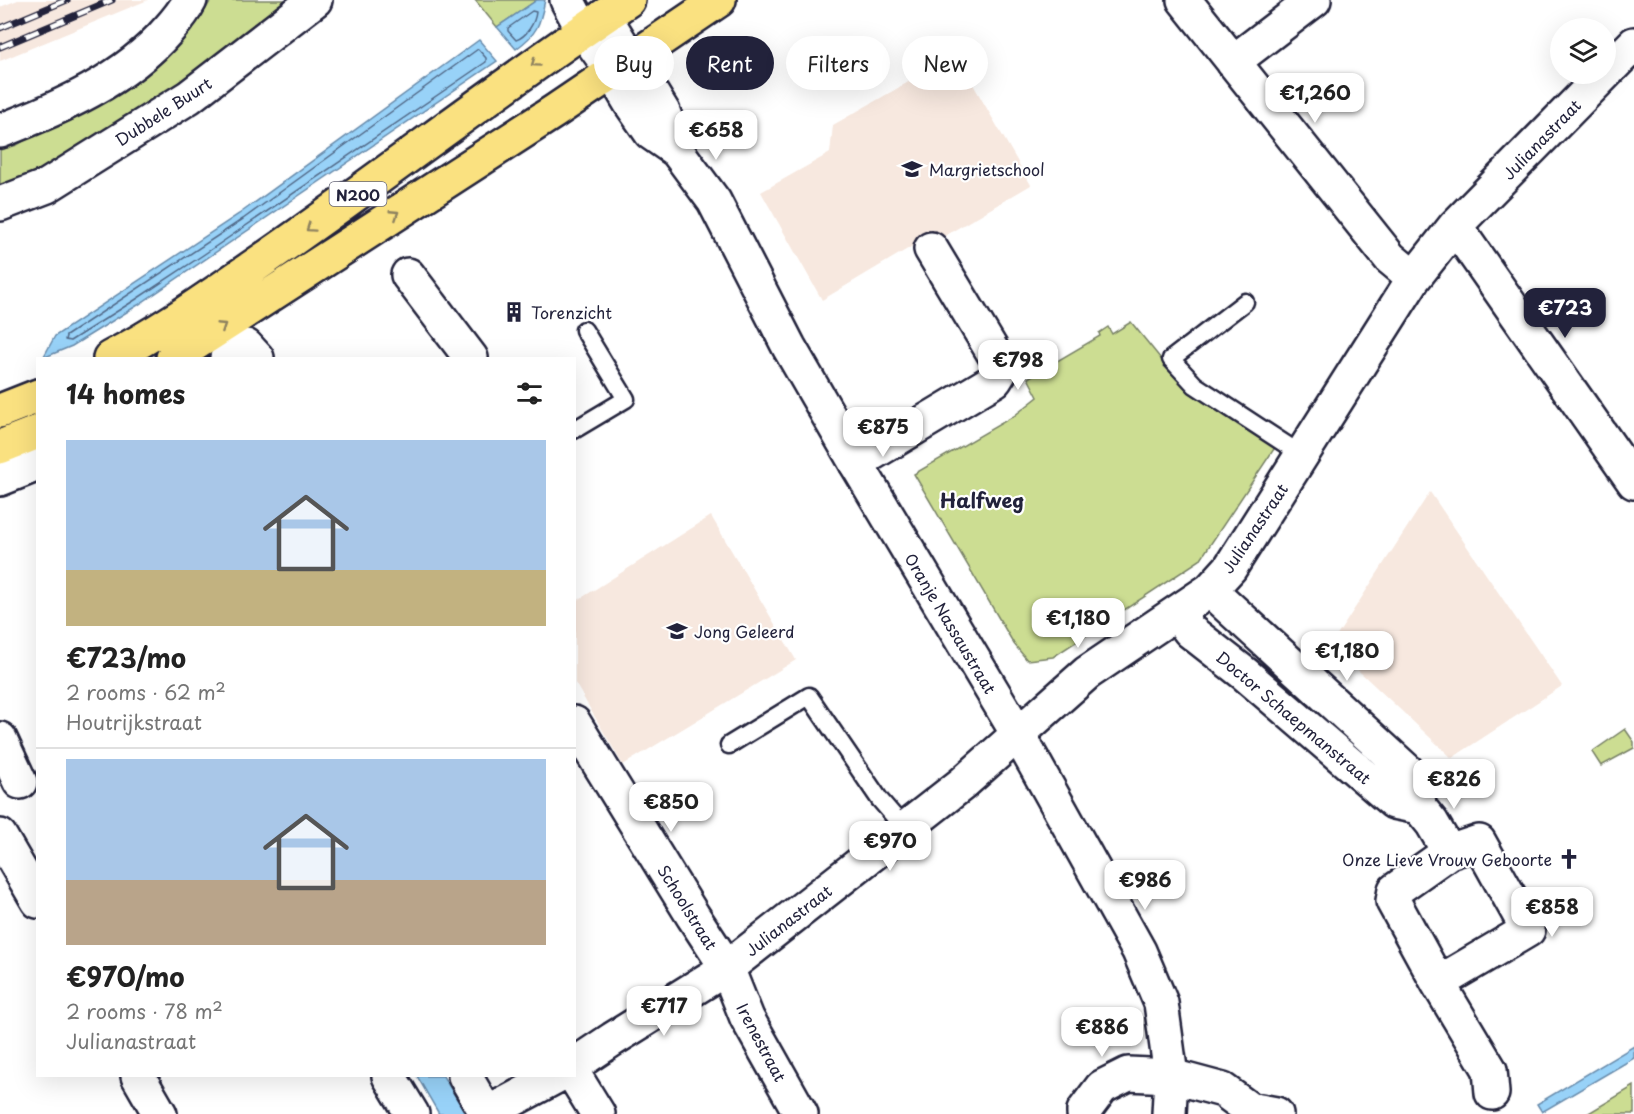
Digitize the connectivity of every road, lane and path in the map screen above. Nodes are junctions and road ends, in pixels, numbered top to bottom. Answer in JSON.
{"nodes":[{"id":1,"x":190,"y":0,"type":"edge"},
{"id":2,"x":315,"y":0,"type":"edge"},
{"id":3,"x":567,"y":0,"type":"edge"},
{"id":4,"x":719,"y":0,"type":"edge"},
{"id":5,"x":1184,"y":0,"type":"edge"},
{"id":6,"x":1314,"y":0,"type":"edge"},
{"id":7,"x":603,"y":12,"type":"edge"},
{"id":8,"x":611,"y":36,"type":"edge"},
{"id":9,"x":666,"y":36,"type":"edge"},
{"id":10,"x":1634,"y":44,"type":"edge"},
{"id":11,"x":1233,"y":62,"type":"junction"},
{"id":12,"x":594,"y":85,"type":"edge"},
{"id":13,"x":642,"y":90,"type":"edge"},
{"id":14,"x":0,"y":131,"type":"edge"},
{"id":15,"x":0,"y":204,"type":"edge"},
{"id":16,"x":1455,"y":226,"type":"junction"},
{"id":17,"x":931,"y":249,"type":"dead end"},
{"id":18,"x":408,"y":275,"type":"dead end"},
{"id":19,"x":1414,"y":278,"type":"junction"},
{"id":20,"x":1245,"y":302,"type":"dead end"},
{"id":21,"x":584,"y":330,"type":"dead end"},
{"id":22,"x":112,"y":357,"type":"edge"},
{"id":23,"x":175,"y":357,"type":"edge"},
{"id":24,"x":470,"y":357,"type":"edge"},
{"id":25,"x":576,"y":429,"type":"edge"},
{"id":26,"x":36,"y":433,"type":"edge"},
{"id":27,"x":0,"y":447,"type":"edge"},
{"id":28,"x":1302,"y":455,"type":"junction"},
{"id":29,"x":856,"y":464,"type":"junction"},
{"id":30,"x":36,"y":465,"type":"edge"},
{"id":31,"x":0,"y":479,"type":"edge"},
{"id":32,"x":1634,"y":480,"type":"edge"},
{"id":33,"x":1210,"y":590,"type":"junction"},
{"id":34,"x":1177,"y":614,"type":"junction"},
{"id":35,"x":576,"y":726,"type":"edge"},
{"id":36,"x":1018,"y":734,"type":"junction"},
{"id":37,"x":0,"y":739,"type":"edge"},
{"id":38,"x":729,"y":745,"type":"dead end"},
{"id":39,"x":19,"y":785,"type":"edge"},
{"id":40,"x":1419,"y":807,"type":"junction"},
{"id":41,"x":905,"y":829,"type":"junction"},
{"id":42,"x":0,"y":836,"type":"edge"},
{"id":43,"x":1449,"y":852,"type":"junction"},
{"id":44,"x":36,"y":898,"type":"edge"},
{"id":45,"x":727,"y":968,"type":"junction"},
{"id":46,"x":1438,"y":983,"type":"junction"},
{"id":47,"x":576,"y":1064,"type":"edge"},
{"id":48,"x":1171,"y":1076,"type":"junction"},
{"id":49,"x":139,"y":1077,"type":"edge"},
{"id":50,"x":390,"y":1077,"type":"edge"},
{"id":51,"x":466,"y":1077,"type":"edge"},
{"id":52,"x":555,"y":1077,"type":"edge"},
{"id":53,"x":575,"y":1077,"type":"edge"},
{"id":54,"x":1492,"y":1093,"type":"dead end"},
{"id":55,"x":1257,"y":1113,"type":"edge"},
{"id":56,"x":160,"y":1114,"type":"edge"},
{"id":57,"x":412,"y":1114,"type":"edge"},
{"id":58,"x":487,"y":1114,"type":"edge"},
{"id":59,"x":598,"y":1114,"type":"edge"},
{"id":60,"x":801,"y":1114,"type":"edge"},
{"id":61,"x":1084,"y":1114,"type":"edge"},
{"id":62,"x":1169,"y":1114,"type":"edge"}],
"edges":[{"from":1,"to":14,"type":"street"},
{"from":2,"to":15,"type":"street","name":"Dubbele Buurt"},
{"from":3,"to":7,"type":"street"},
{"from":4,"to":9,"type":"main road","number":"N200"},
{"from":5,"to":11,"type":"street"},
{"from":6,"to":11,"type":"street"},
{"from":7,"to":8,"type":"street","name":"Oranje Nassaustraat"},
{"from":7,"to":22,"type":"main road","number":"N200","one_way":true},
{"from":10,"to":16,"type":"street","name":"Julianastraat"},
{"from":11,"to":19,"type":"street"},
{"from":23,"to":12,"type":"main road","number":"N200","one_way":true},
{"from":13,"to":29,"type":"street","name":"Oranje Nassaustraat"},
{"from":16,"to":19,"type":"street","name":"Julianastraat"},
{"from":16,"to":32,"type":"street"},
{"from":17,"to":29,"type":"street"},
{"from":18,"to":24,"type":"street"},
{"from":19,"to":28,"type":"street","name":"Julianastraat"},
{"from":20,"to":28,"type":"lane"},
{"from":21,"to":25,"type":"lane"},
{"from":26,"to":27,"type":"main road"},
{"from":28,"to":33,"type":"street","name":"Julianastraat"},
{"from":29,"to":36,"type":"street","name":"Oranje Nassaustraat"},
{"from":30,"to":31,"type":"street"},
{"from":33,"to":34,"type":"street","name":"Julianastraat"},
{"from":33,"to":40,"type":"street","name":"Doctor Schaepmanstraat"},
{"from":34,"to":36,"type":"street","name":"Julianastraat"},
{"from":34,"to":40,"type":"street","name":"Doctor Schaepmanstraat"},
{"from":35,"to":45,"type":"street","name":"Schoolstraat"},
{"from":36,"to":41,"type":"street","name":"Julianastraat"},
{"from":36,"to":48,"type":"street","name":"Oranje Nassaustraat"},
{"from":37,"to":39,"type":"street"},
{"from":38,"to":41,"type":"lane"},
{"from":40,"to":43,"type":"street","name":"Doctor Schaepmanstraat"},
{"from":41,"to":45,"type":"street","name":"Julianastraat"},
{"from":42,"to":44,"type":"street"},
{"from":43,"to":46,"type":"street"},
{"from":43,"to":46,"type":"street"},
{"from":45,"to":47,"type":"street","name":"Julianastraat"},
{"from":45,"to":60,"type":"street","name":"Irenestraat"},
{"from":46,"to":54,"type":"street"},
{"from":48,"to":55,"type":"street"},
{"from":48,"to":61,"type":"street"},
{"from":48,"to":62,"type":"street","name":"Oranje Nassaustraat"},
{"from":49,"to":56,"type":"street"},
{"from":50,"to":57,"type":"street"},
{"from":51,"to":58,"type":"street"},
{"from":52,"to":58,"type":"street"},
{"from":53,"to":59,"type":"street"}]}
